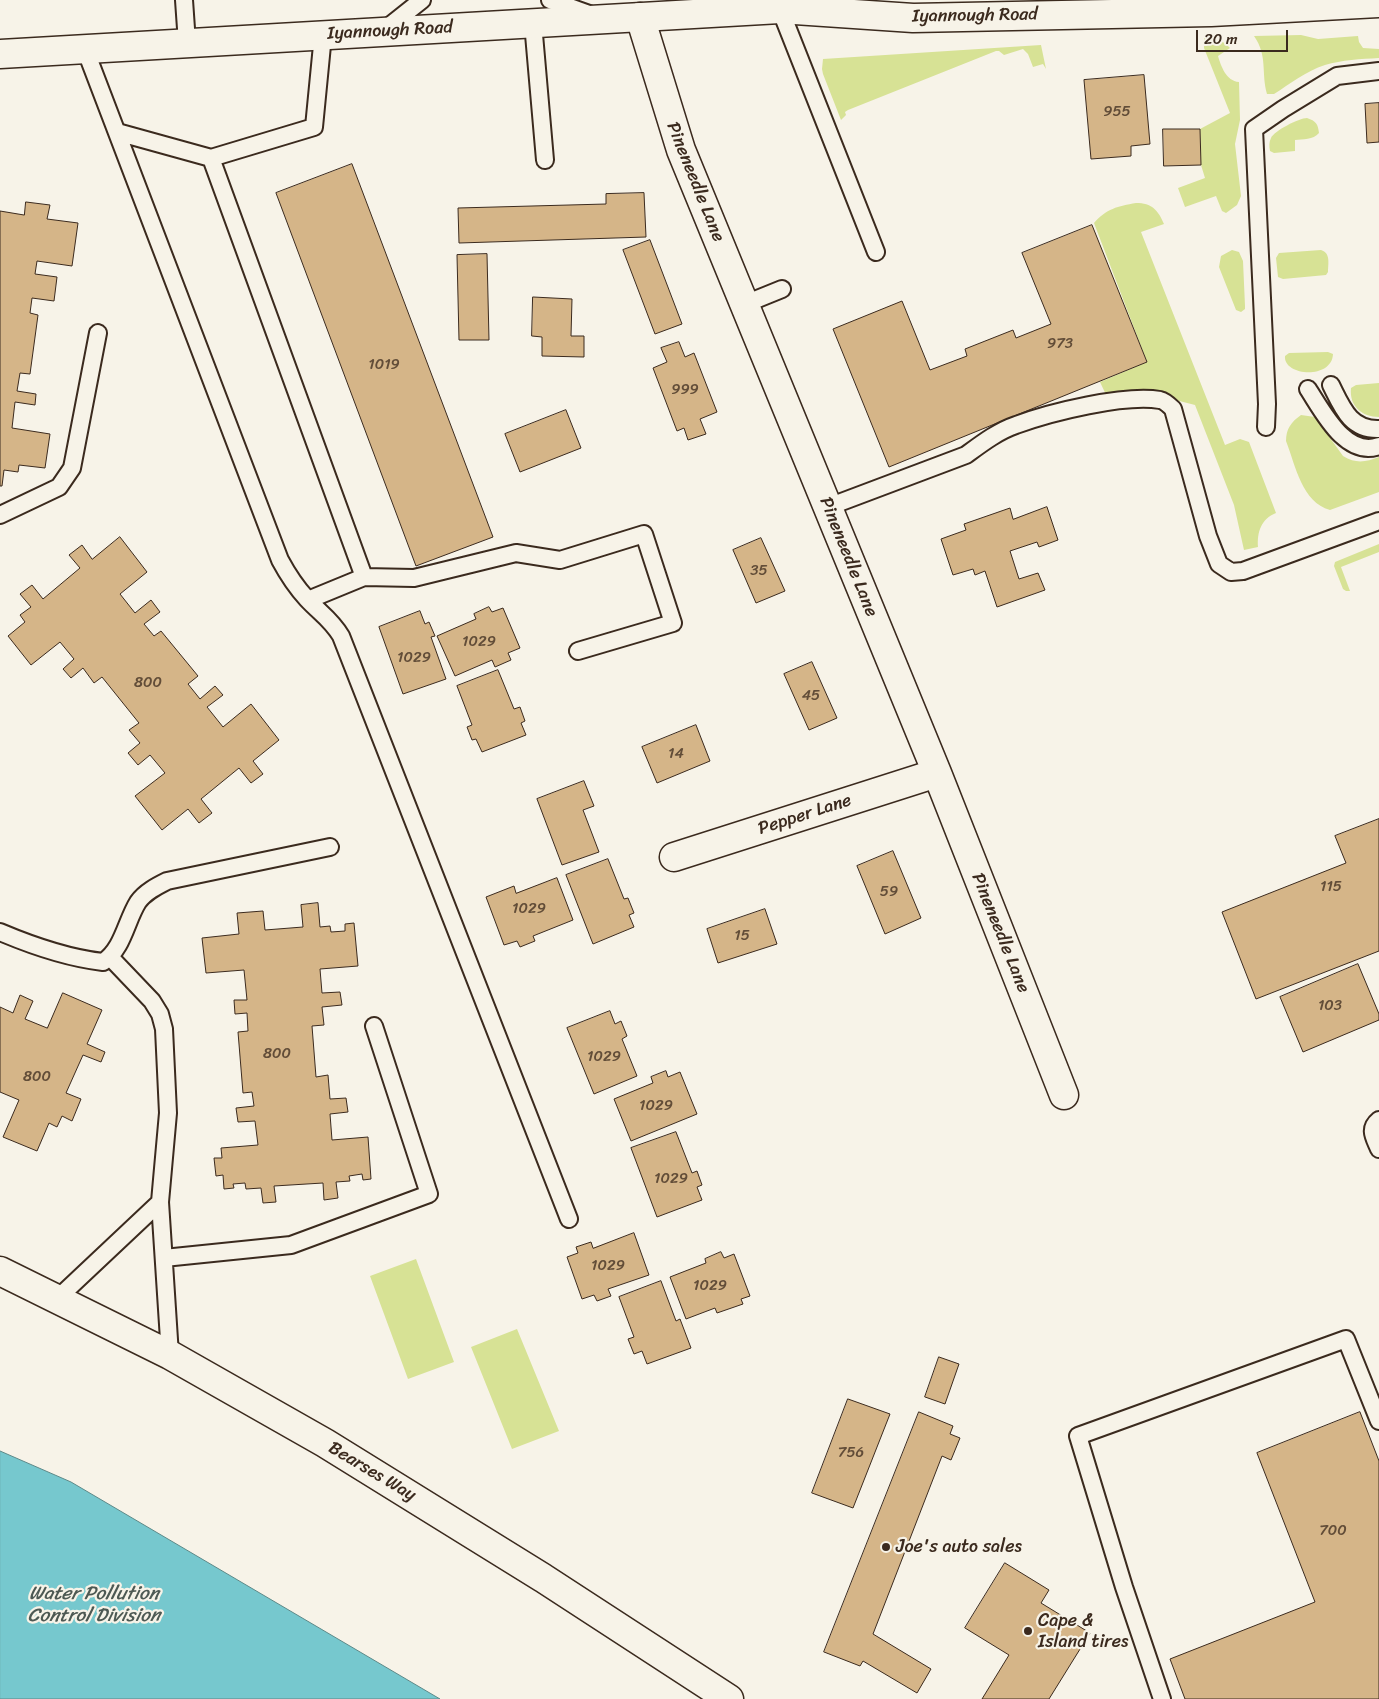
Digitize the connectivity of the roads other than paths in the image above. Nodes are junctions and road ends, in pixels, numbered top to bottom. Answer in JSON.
{"nodes":[{"id":1,"x":184,"y":0,"type":"edge"},
{"id":2,"x":422,"y":0,"type":"edge"},
{"id":3,"x":550,"y":0,"type":"edge"},
{"id":4,"x":822,"y":0,"type":"edge"},
{"id":5,"x":1379,"y":3,"type":"edge"},
{"id":6,"x":780,"y":8,"type":"junction"},
{"id":7,"x":640,"y":17,"type":"junction"},
{"id":8,"x":605,"y":19,"type":"junction"},
{"id":9,"x":533,"y":23,"type":"junction"},
{"id":10,"x":382,"y":32,"type":"junction"},
{"id":11,"x":323,"y":35,"type":"junction"},
{"id":12,"x":187,"y":43,"type":"junction"},
{"id":13,"x":84,"y":49,"type":"junction"},
{"id":14,"x":0,"y":54,"type":"edge"},
{"id":15,"x":1379,"y":71,"type":"edge"},
{"id":16,"x":117,"y":132,"type":"junction"},
{"id":17,"x":211,"y":158,"type":"junction"},
{"id":18,"x":545,"y":160,"type":"dead end"},
{"id":19,"x":876,"y":252,"type":"dead end"},
{"id":20,"x":782,"y":289,"type":"dead end"},
{"id":21,"x":745,"y":304,"type":"junction"},
{"id":22,"x":98,"y":333,"type":"dead end"},
{"id":23,"x":1331,"y":385,"type":"dead end"},
{"id":24,"x":1308,"y":389,"type":"dead end"},
{"id":25,"x":1266,"y":427,"type":"dead end"},
{"id":26,"x":1379,"y":429,"type":"edge"},
{"id":27,"x":1379,"y":446,"type":"edge"},
{"id":28,"x":828,"y":507,"type":"junction"},
{"id":29,"x":0,"y":516,"type":"edge"},
{"id":30,"x":1379,"y":521,"type":"edge"},
{"id":31,"x":364,"y":577,"type":"junction"},
{"id":32,"x":308,"y":600,"type":"junction"},
{"id":33,"x":578,"y":651,"type":"dead end"},
{"id":34,"x":937,"y":773,"type":"junction"},
{"id":35,"x":330,"y":847,"type":"dead end"},
{"id":36,"x":674,"y":857,"type":"dead end"},
{"id":37,"x":0,"y":932,"type":"edge"},
{"id":38,"x":110,"y":958,"type":"junction"},
{"id":39,"x":374,"y":1026,"type":"dead end"},
{"id":40,"x":1064,"y":1095,"type":"dead end"},
{"id":41,"x":1379,"y":1120,"type":"edge"},
{"id":42,"x":1379,"y":1149,"type":"edge"},
{"id":43,"x":160,"y":1202,"type":"junction"},
{"id":44,"x":569,"y":1219,"type":"dead end"},
{"id":45,"x":164,"y":1258,"type":"junction"},
{"id":46,"x":0,"y":1271,"type":"edge"},
{"id":47,"x":58,"y":1298,"type":"junction"},
{"id":48,"x":170,"y":1355,"type":"junction"},
{"id":49,"x":1379,"y":1420,"type":"edge"},
{"id":50,"x":729,"y":1699,"type":"edge"},
{"id":51,"x":1162,"y":1699,"type":"edge"}],
"edges":[{"from":1,"to":12,"type":"lane"},
{"from":2,"to":10,"type":"lane"},
{"from":3,"to":8,"type":"lane"},
{"from":4,"to":6,"type":"main road","name":"Iyannough Road"},
{"from":5,"to":6,"type":"main road","name":"Iyannough Road"},
{"from":6,"to":7,"type":"main road","name":"Iyannough Road"},
{"from":6,"to":19,"type":"lane"},
{"from":7,"to":8,"type":"main road","name":"Iyannough Road"},
{"from":7,"to":21,"type":"main road","name":"Pineneedle Lane"},
{"from":8,"to":9,"type":"main road","name":"Iyannough Road"},
{"from":9,"to":10,"type":"main road","name":"Iyannough Road"},
{"from":9,"to":18,"type":"lane"},
{"from":10,"to":11,"type":"main road","name":"Iyannough Road"},
{"from":11,"to":12,"type":"main road","name":"Iyannough Road"},
{"from":11,"to":17,"type":"lane"},
{"from":12,"to":13,"type":"main road","name":"Iyannough Road"},
{"from":13,"to":14,"type":"main road","name":"Iyannough Road"},
{"from":13,"to":16,"type":"lane"},
{"from":15,"to":25,"type":"lane"},
{"from":16,"to":17,"type":"lane"},
{"from":16,"to":32,"type":"lane"},
{"from":17,"to":31,"type":"lane"},
{"from":20,"to":21,"type":"lane"},
{"from":21,"to":28,"type":"main road","name":"Pineneedle Lane"},
{"from":22,"to":29,"type":"lane"},
{"from":23,"to":26,"type":"lane"},
{"from":24,"to":27,"type":"lane"},
{"from":28,"to":30,"type":"lane"},
{"from":28,"to":34,"type":"main road","name":"Pineneedle Lane"},
{"from":31,"to":32,"type":"lane"},
{"from":31,"to":33,"type":"lane"},
{"from":32,"to":44,"type":"lane"},
{"from":34,"to":36,"type":"main road","name":"Pepper Lane"},
{"from":34,"to":40,"type":"main road","name":"Pineneedle Lane"},
{"from":35,"to":38,"type":"lane"},
{"from":37,"to":38,"type":"lane"},
{"from":38,"to":43,"type":"lane"},
{"from":39,"to":45,"type":"lane"},
{"from":41,"to":42,"type":"lane"},
{"from":43,"to":45,"type":"lane"},
{"from":43,"to":47,"type":"lane"},
{"from":45,"to":48,"type":"lane"},
{"from":46,"to":47,"type":"main road","name":"Bearses Way"},
{"from":47,"to":48,"type":"main road","name":"Bearses Way"},
{"from":48,"to":50,"type":"main road","name":"Bearses Way"},
{"from":49,"to":51,"type":"lane"}]}
